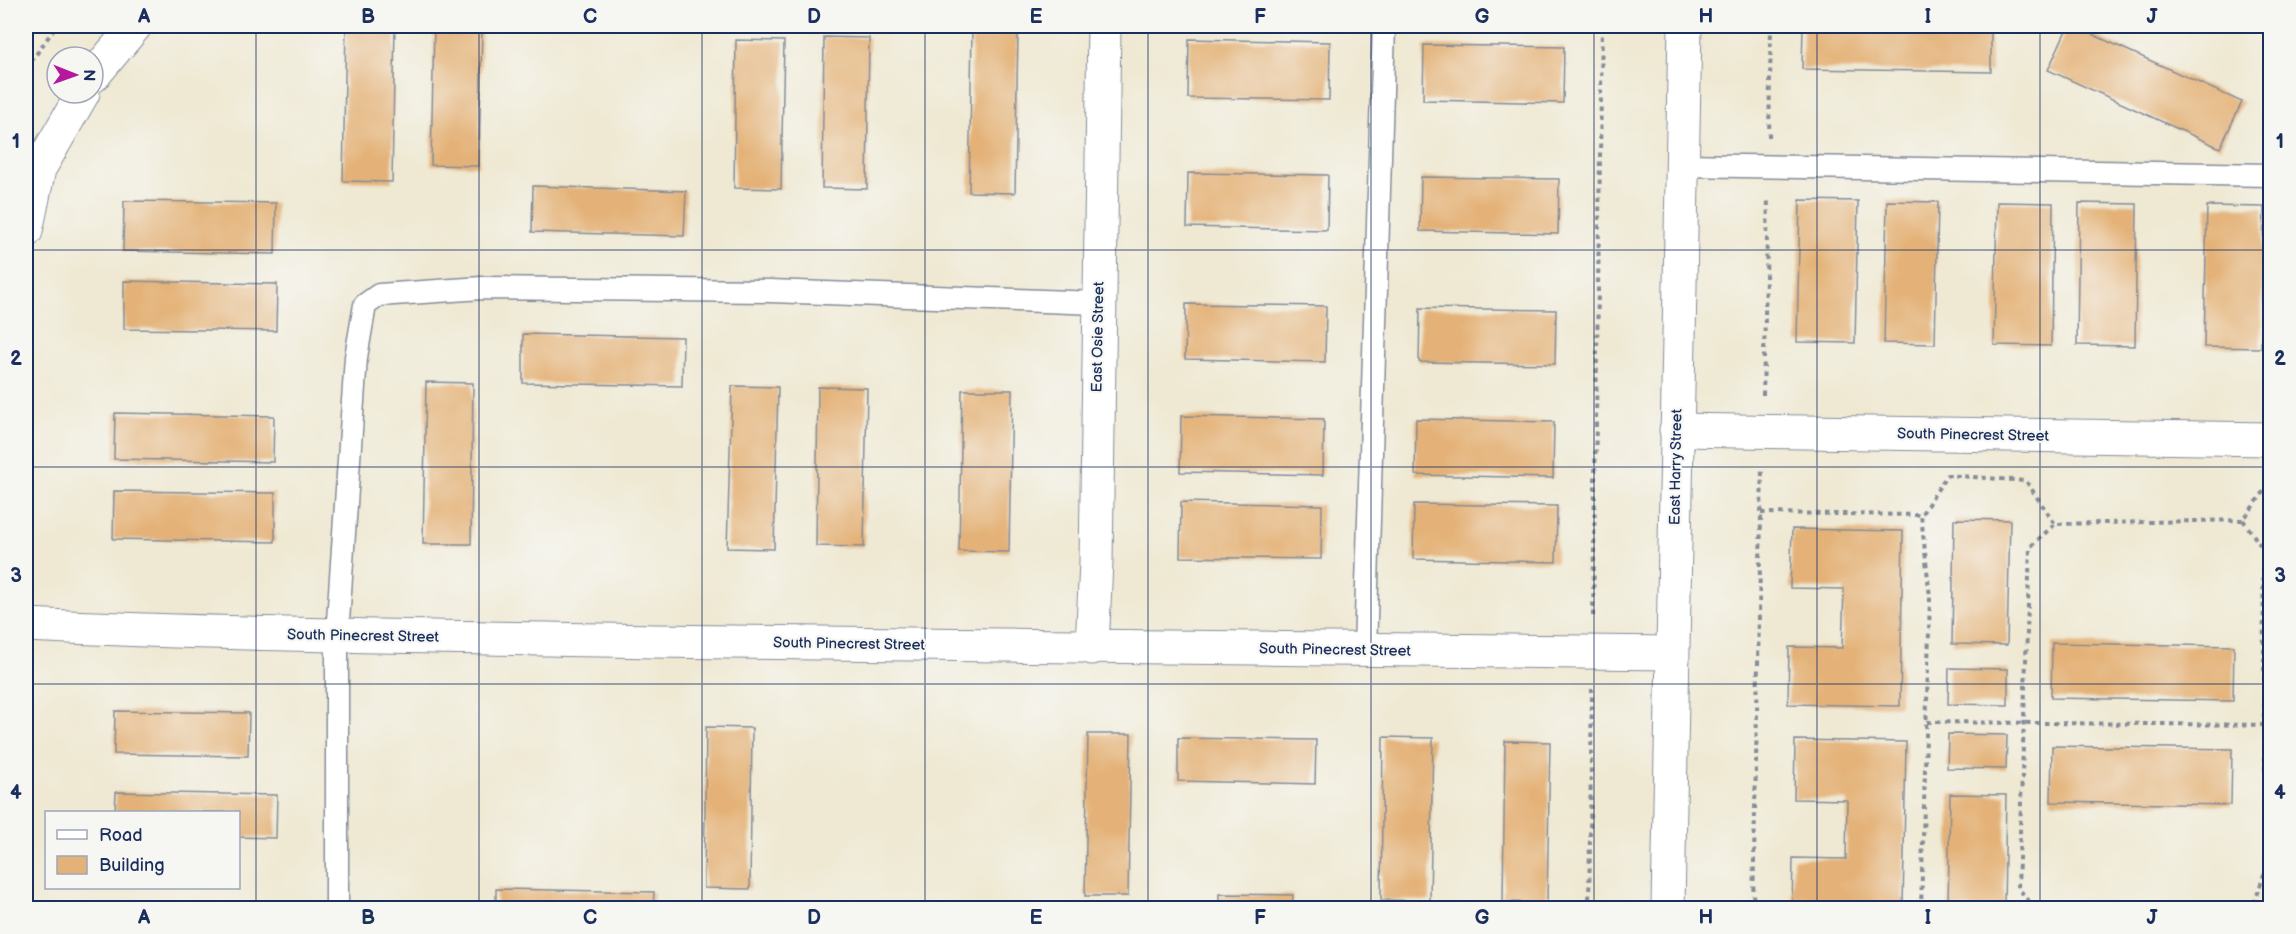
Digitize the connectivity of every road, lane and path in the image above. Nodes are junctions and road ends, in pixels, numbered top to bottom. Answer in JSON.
{"nodes":[{"id":1,"x":56,"y":26,"type":"edge"},
{"id":2,"x":135,"y":26,"type":"edge"},
{"id":3,"x":1104,"y":26,"type":"edge"},
{"id":4,"x":1384,"y":26,"type":"edge"},
{"id":5,"x":1602,"y":26,"type":"edge"},
{"id":6,"x":1685,"y":26,"type":"edge"},
{"id":7,"x":105,"y":62,"type":"edge"},
{"id":8,"x":26,"y":69,"type":"edge"},
{"id":9,"x":76,"y":105,"type":"edge"},
{"id":10,"x":1682,"y":165,"type":"junction"},
{"id":11,"x":2271,"y":175,"type":"edge"},
{"id":12,"x":26,"y":231,"type":"edge"},
{"id":13,"x":1098,"y":303,"type":"junction"},
{"id":14,"x":1676,"y":430,"type":"junction"},
{"id":15,"x":2271,"y":439,"type":"edge"},
{"id":16,"x":2271,"y":489,"type":"edge"},
{"id":17,"x":1761,"y":513,"type":"dead end"},
{"id":18,"x":1922,"y":515,"type":"junction"},
{"id":19,"x":2243,"y":520,"type":"junction"},
{"id":20,"x":2055,"y":524,"type":"junction"},
{"id":21,"x":26,"y":625,"type":"edge"},
{"id":22,"x":337,"y":636,"type":"junction"},
{"id":23,"x":1092,"y":648,"type":"junction"},
{"id":24,"x":1365,"y":651,"type":"junction"},
{"id":25,"x":1593,"y":652,"type":"junction"},
{"id":26,"x":1672,"y":653,"type":"junction"},
{"id":27,"x":1927,"y":722,"type":"junction"},
{"id":28,"x":2024,"y":723,"type":"junction"},
{"id":29,"x":2265,"y":725,"type":"junction"},
{"id":30,"x":2271,"y":725,"type":"edge"},
{"id":31,"x":337,"y":909,"type":"edge"},
{"id":32,"x":1589,"y":909,"type":"edge"},
{"id":33,"x":1668,"y":909,"type":"edge"},
{"id":34,"x":1921,"y":909,"type":"edge"},
{"id":35,"x":2035,"y":909,"type":"edge"},
{"id":36,"x":2253,"y":909,"type":"edge"}],
"edges":[{"from":1,"to":8,"type":"path"},
{"from":2,"to":7,"type":"street"},
{"from":3,"to":13,"type":"street","name":"East Osie Street"},
{"from":4,"to":24,"type":"lane"},
{"from":5,"to":25,"type":"path"},
{"from":6,"to":10,"type":"street","name":"East Harry Street"},
{"from":9,"to":12,"type":"street"},
{"from":10,"to":11,"type":"lane"},
{"from":10,"to":14,"type":"street","name":"East Harry Street"},
{"from":13,"to":22,"type":"lane"},
{"from":13,"to":23,"type":"street","name":"East Osie Street"},
{"from":14,"to":15,"type":"street","name":"South Pinecrest Street"},
{"from":14,"to":26,"type":"street","name":"East Harry Street"},
{"from":16,"to":19,"type":"path"},
{"from":17,"to":18,"type":"path"},
{"from":18,"to":20,"type":"path"},
{"from":18,"to":27,"type":"path"},
{"from":19,"to":20,"type":"path"},
{"from":19,"to":29,"type":"path"},
{"from":20,"to":28,"type":"path"},
{"from":21,"to":22,"type":"street","name":"South Pinecrest Street"},
{"from":22,"to":23,"type":"street","name":"South Pinecrest Street"},
{"from":22,"to":31,"type":"lane"},
{"from":23,"to":24,"type":"street","name":"South Pinecrest Street"},
{"from":24,"to":25,"type":"street","name":"South Pinecrest Street"},
{"from":25,"to":26,"type":"street","name":"South Pinecrest Street"},
{"from":25,"to":32,"type":"path"},
{"from":26,"to":33,"type":"street","name":"East Harry Street"},
{"from":27,"to":28,"type":"path"},
{"from":27,"to":34,"type":"path"},
{"from":28,"to":29,"type":"path"},
{"from":28,"to":35,"type":"path"},
{"from":29,"to":30,"type":"path"},
{"from":29,"to":36,"type":"path"}]}
